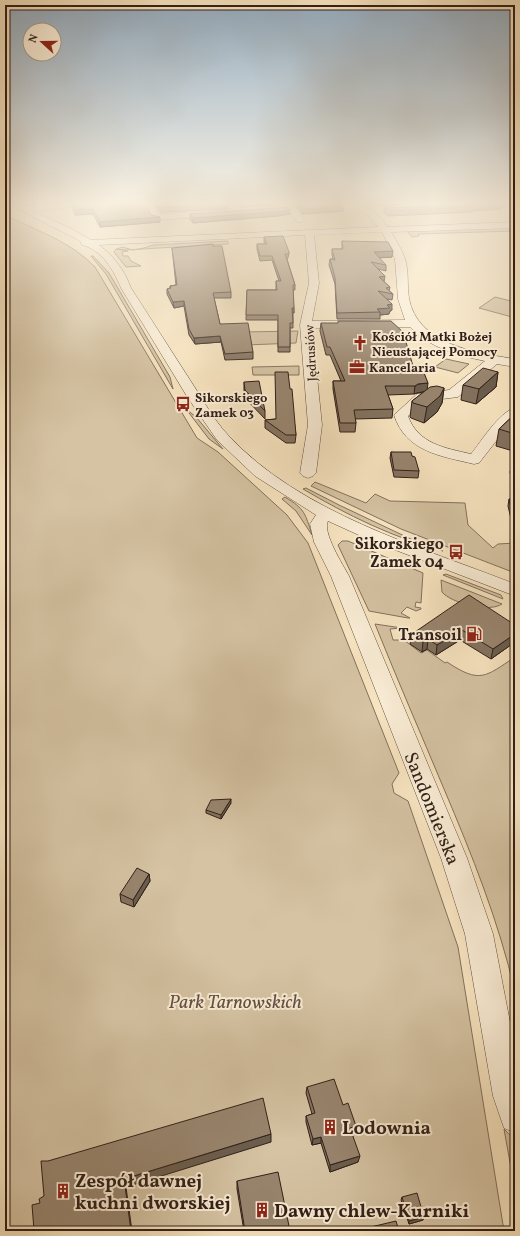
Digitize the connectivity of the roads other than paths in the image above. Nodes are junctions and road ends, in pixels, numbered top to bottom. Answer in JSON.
{"nodes":[{"id":1,"x":112,"y":261,"type":"edge"},
{"id":2,"x":102,"y":262,"type":"edge"},
{"id":3,"x":312,"y":262,"type":"edge"},
{"id":4,"x":400,"y":262,"type":"edge"},
{"id":5,"x":126,"y":288,"type":"junction"},
{"id":6,"x":413,"y":323,"type":"junction"},
{"id":7,"x":306,"y":325,"type":"junction"},
{"id":8,"x":494,"y":360,"type":"junction"},
{"id":9,"x":515,"y":363,"type":"edge"},
{"id":10,"x":515,"y":412,"type":"edge"},
{"id":11,"x":308,"y":473,"type":"dead end"},
{"id":12,"x":326,"y":514,"type":"junction"},
{"id":13,"x":515,"y":590,"type":"edge"},
{"id":14,"x":515,"y":1117,"type":"edge"}],
"edges":[{"from":1,"to":5,"type":"street"},
{"from":2,"to":5,"type":"street"},
{"from":3,"to":7,"type":"street","name":"Jędrusiów"},
{"from":4,"to":6,"type":"street"},
{"from":5,"to":12,"type":"street"},
{"from":6,"to":7,"type":"street"},
{"from":6,"to":8,"type":"street"},
{"from":7,"to":11,"type":"street","name":"Jędrusiów"},
{"from":8,"to":9,"type":"street"},
{"from":8,"to":10,"type":"street"},
{"from":12,"to":13,"type":"street"},
{"from":12,"to":14,"type":"street","name":"Sandomierska"}]}
